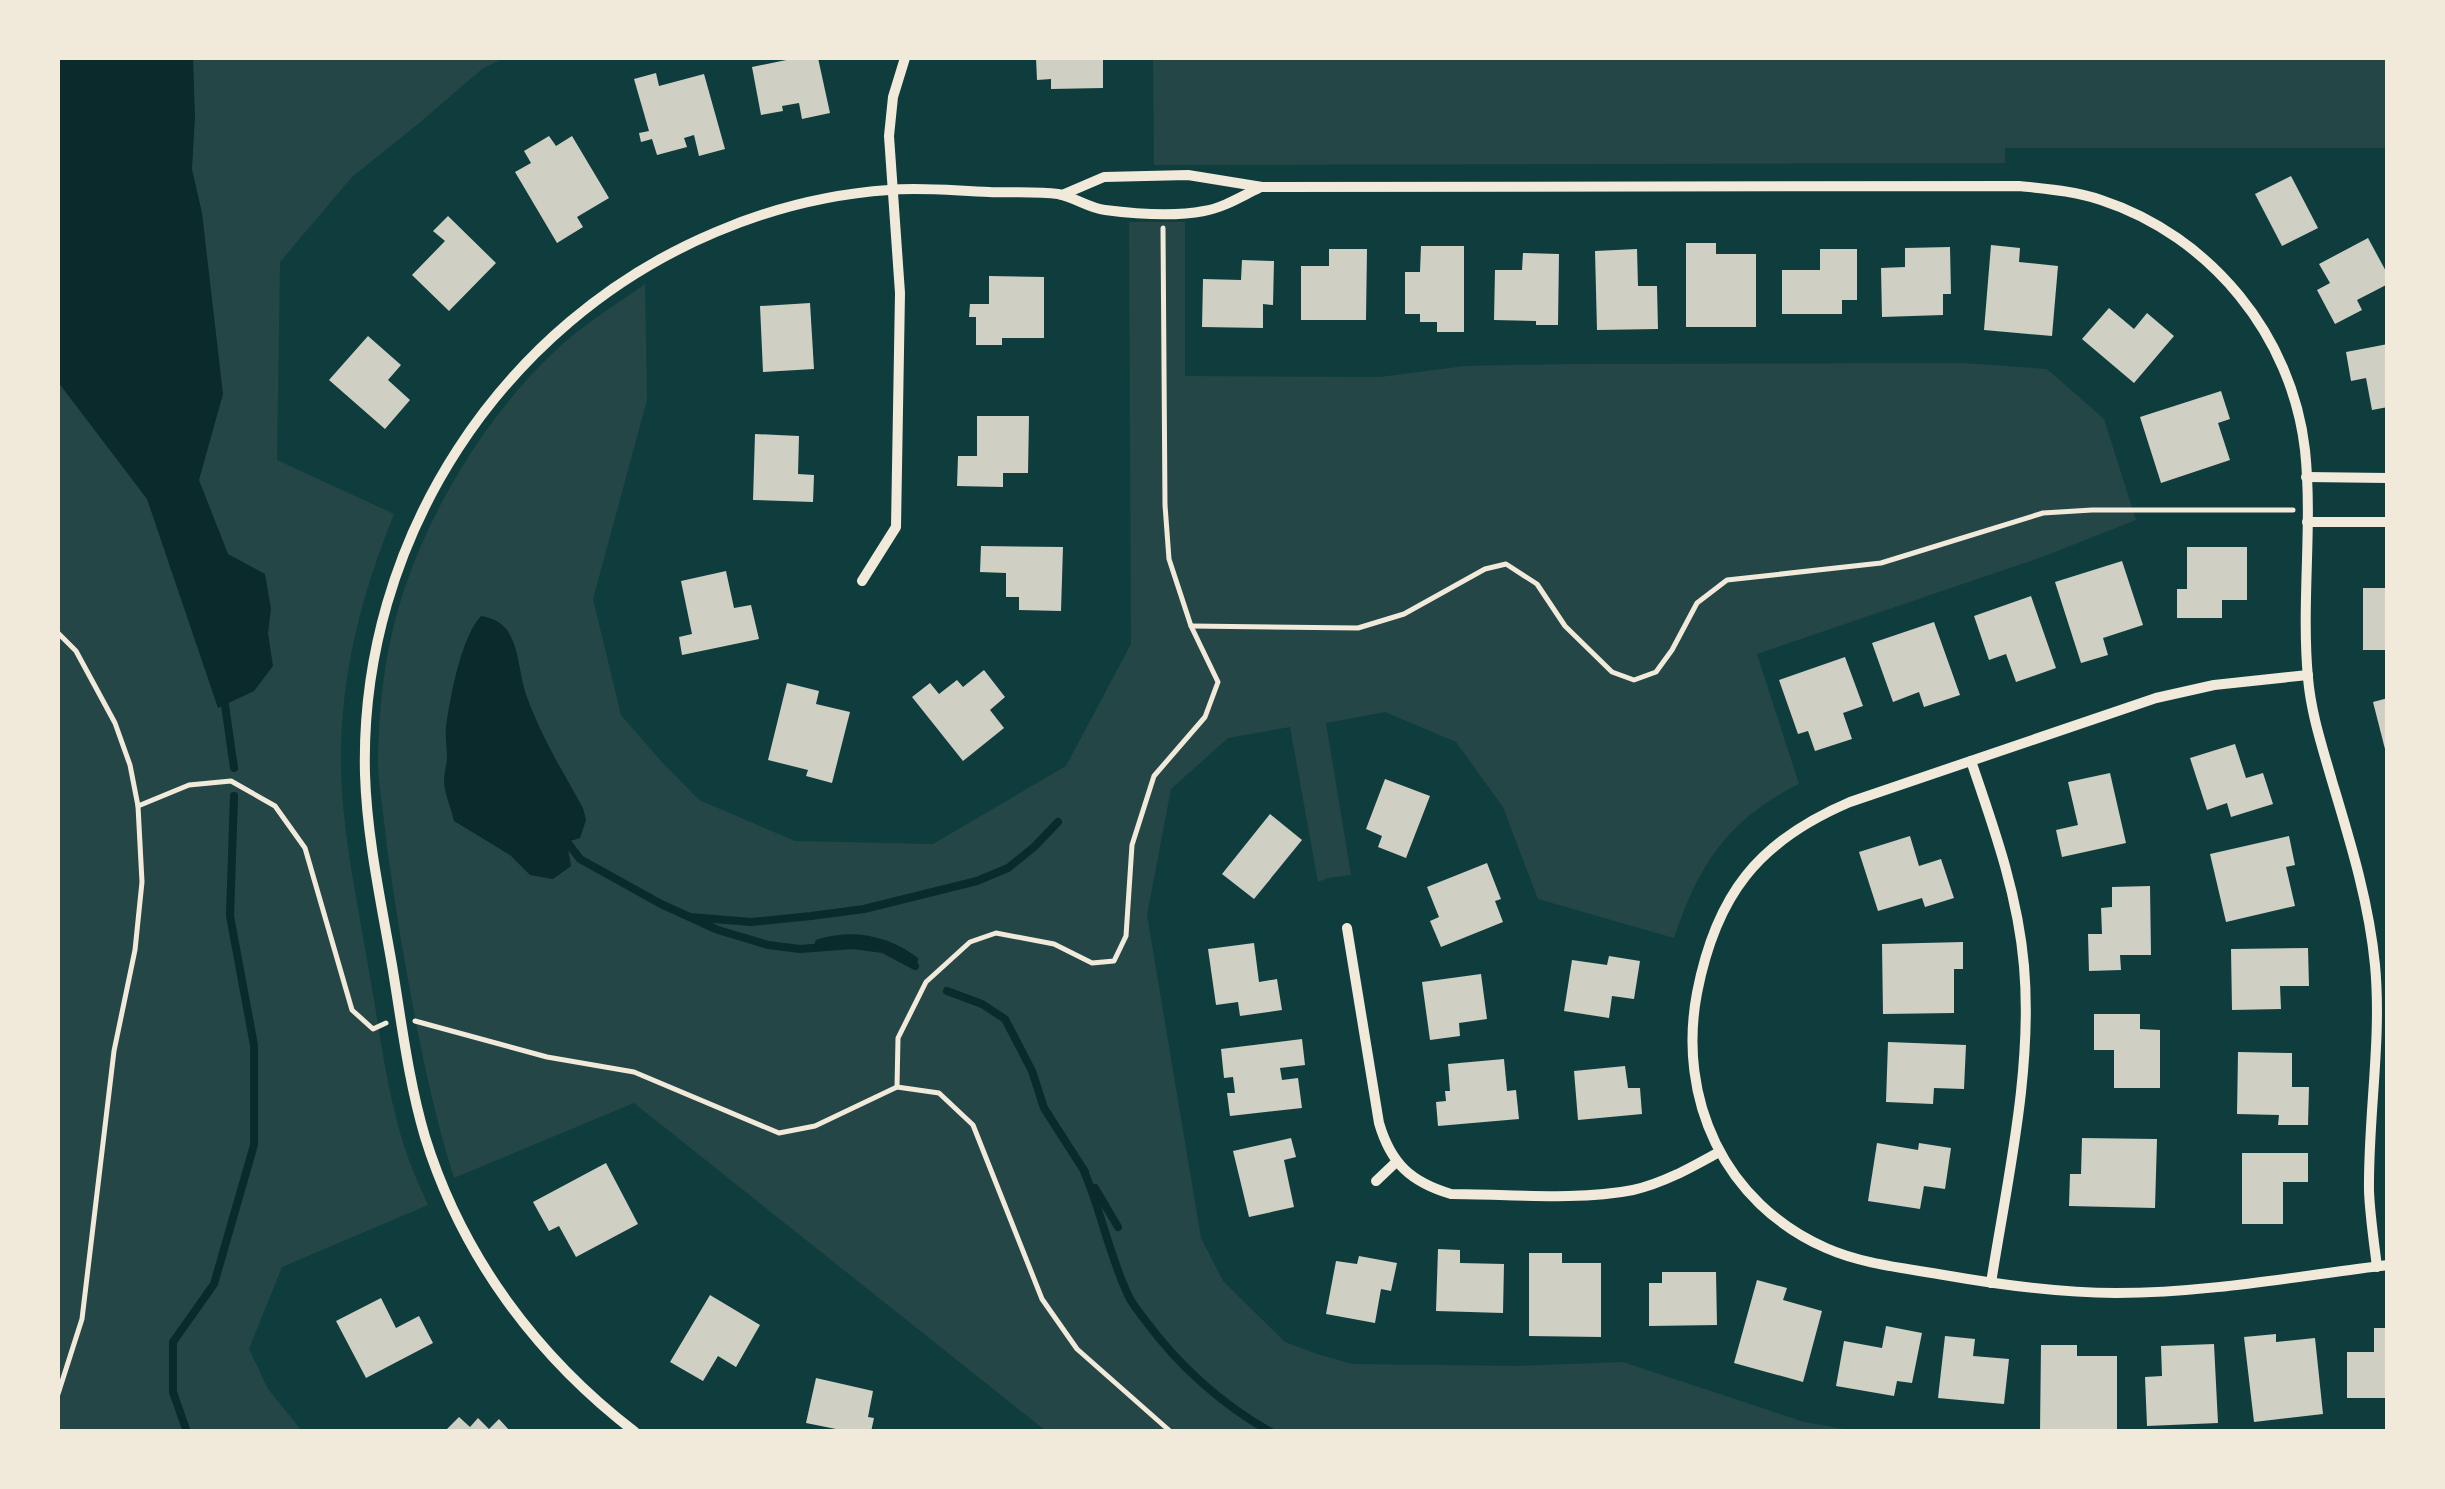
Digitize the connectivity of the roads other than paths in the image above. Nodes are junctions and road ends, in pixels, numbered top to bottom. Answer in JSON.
{"nodes":[{"id":1,"x":905,"y":58,"type":"edge"},
{"id":2,"x":1262,"y":187,"type":"junction"},
{"id":3,"x":892,"y":190,"type":"junction"},
{"id":4,"x":1062,"y":194,"type":"junction"},
{"id":5,"x":2306,"y":477,"type":"junction"},
{"id":6,"x":2388,"y":478,"type":"edge"},
{"id":7,"x":2306,"y":516,"type":"junction"},
{"id":8,"x":2388,"y":522,"type":"edge"},
{"id":9,"x":862,"y":580,"type":"dead end"},
{"id":10,"x":2308,"y":675,"type":"junction"},
{"id":11,"x":1972,"y":760,"type":"junction"},
{"id":12,"x":1347,"y":928,"type":"dead end"},
{"id":13,"x":1720,"y":1152,"type":"junction"},
{"id":14,"x":1396,"y":1162,"type":"junction"},
{"id":15,"x":1376,"y":1181,"type":"dead end"},
{"id":16,"x":2382,"y":1266,"type":"edge"},
{"id":17,"x":1991,"y":1284,"type":"junction"},
{"id":18,"x":635,"y":1432,"type":"edge"}],
"edges":[{"from":1,"to":3,"type":"street"},
{"from":2,"to":4,"type":"street"},
{"from":2,"to":4,"type":"street"},
{"from":2,"to":5,"type":"street"},
{"from":3,"to":4,"type":"street"},
{"from":3,"to":9,"type":"street"},
{"from":3,"to":18,"type":"street"},
{"from":5,"to":6,"type":"street"},
{"from":5,"to":7,"type":"street"},
{"from":7,"to":8,"type":"street"},
{"from":7,"to":10,"type":"street"},
{"from":10,"to":11,"type":"street"},
{"from":10,"to":16,"type":"street"},
{"from":11,"to":13,"type":"street"},
{"from":11,"to":17,"type":"street"},
{"from":12,"to":14,"type":"street"},
{"from":13,"to":14,"type":"street"},
{"from":13,"to":17,"type":"street"},
{"from":14,"to":15,"type":"street"},
{"from":16,"to":17,"type":"street"}]}
